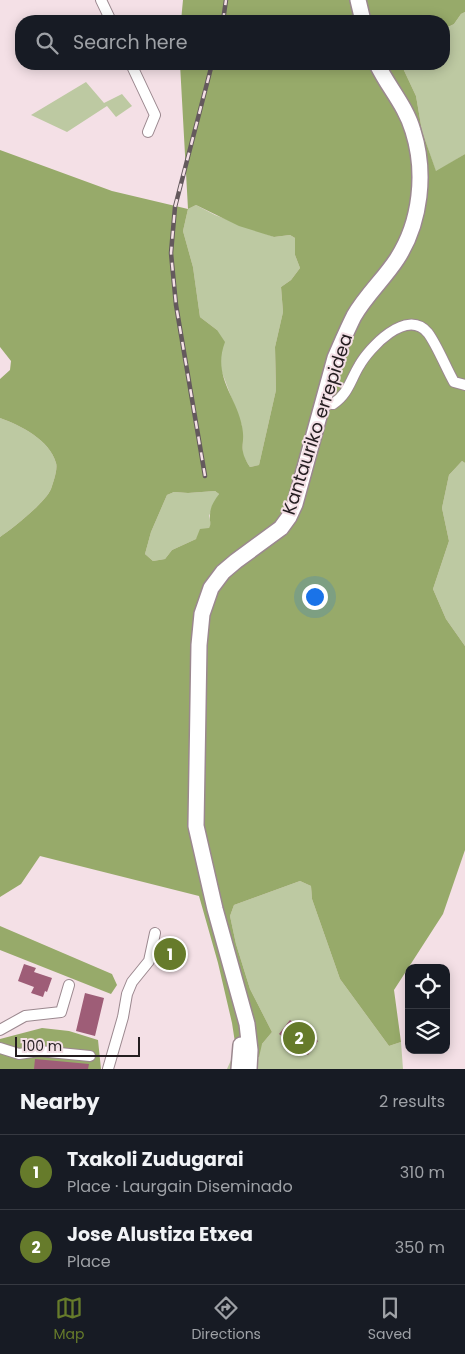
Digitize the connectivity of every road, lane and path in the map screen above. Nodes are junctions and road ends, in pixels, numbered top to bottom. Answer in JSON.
{"nodes":[{"id":1,"x":101,"y":0,"type":"edge"},
{"id":2,"x":358,"y":0,"type":"edge"},
{"id":3,"x":108,"y":15,"type":"edge"},
{"id":4,"x":362,"y":15,"type":"edge"},
{"id":5,"x":134,"y":70,"type":"edge"},
{"id":6,"x":381,"y":70,"type":"edge"},
{"id":7,"x":148,"y":132,"type":"dead end"},
{"id":8,"x":465,"y":385,"type":"edge"},
{"id":9,"x":323,"y":403,"type":"junction"},
{"id":10,"x":155,"y":933,"type":"dead end"},
{"id":11,"x":235,"y":984,"type":"junction"},
{"id":12,"x":69,"y":985,"type":"dead end"},
{"id":13,"x":0,"y":1030,"type":"edge"},
{"id":14,"x":0,"y":1048,"type":"edge"},
{"id":15,"x":90,"y":1056,"type":"dead end"},
{"id":16,"x":108,"y":1069,"type":"edge"},
{"id":17,"x":238,"y":1069,"type":"edge"},
{"id":18,"x":249,"y":1069,"type":"edge"}],
"edges":[{"from":1,"to":3,"type":"street"},
{"from":2,"to":4,"type":"highway"},
{"from":5,"to":7,"type":"street"},
{"from":6,"to":9,"type":"highway","name":"Kantauriko errepidea"},
{"from":8,"to":9,"type":"street"},
{"from":9,"to":11,"type":"highway","name":"Kantauriko errepidea"},
{"from":10,"to":16,"type":"street"},
{"from":11,"to":17,"type":"highway"},
{"from":11,"to":18,"type":"highway"},
{"from":12,"to":13,"type":"street"},
{"from":14,"to":15,"type":"street"}]}
